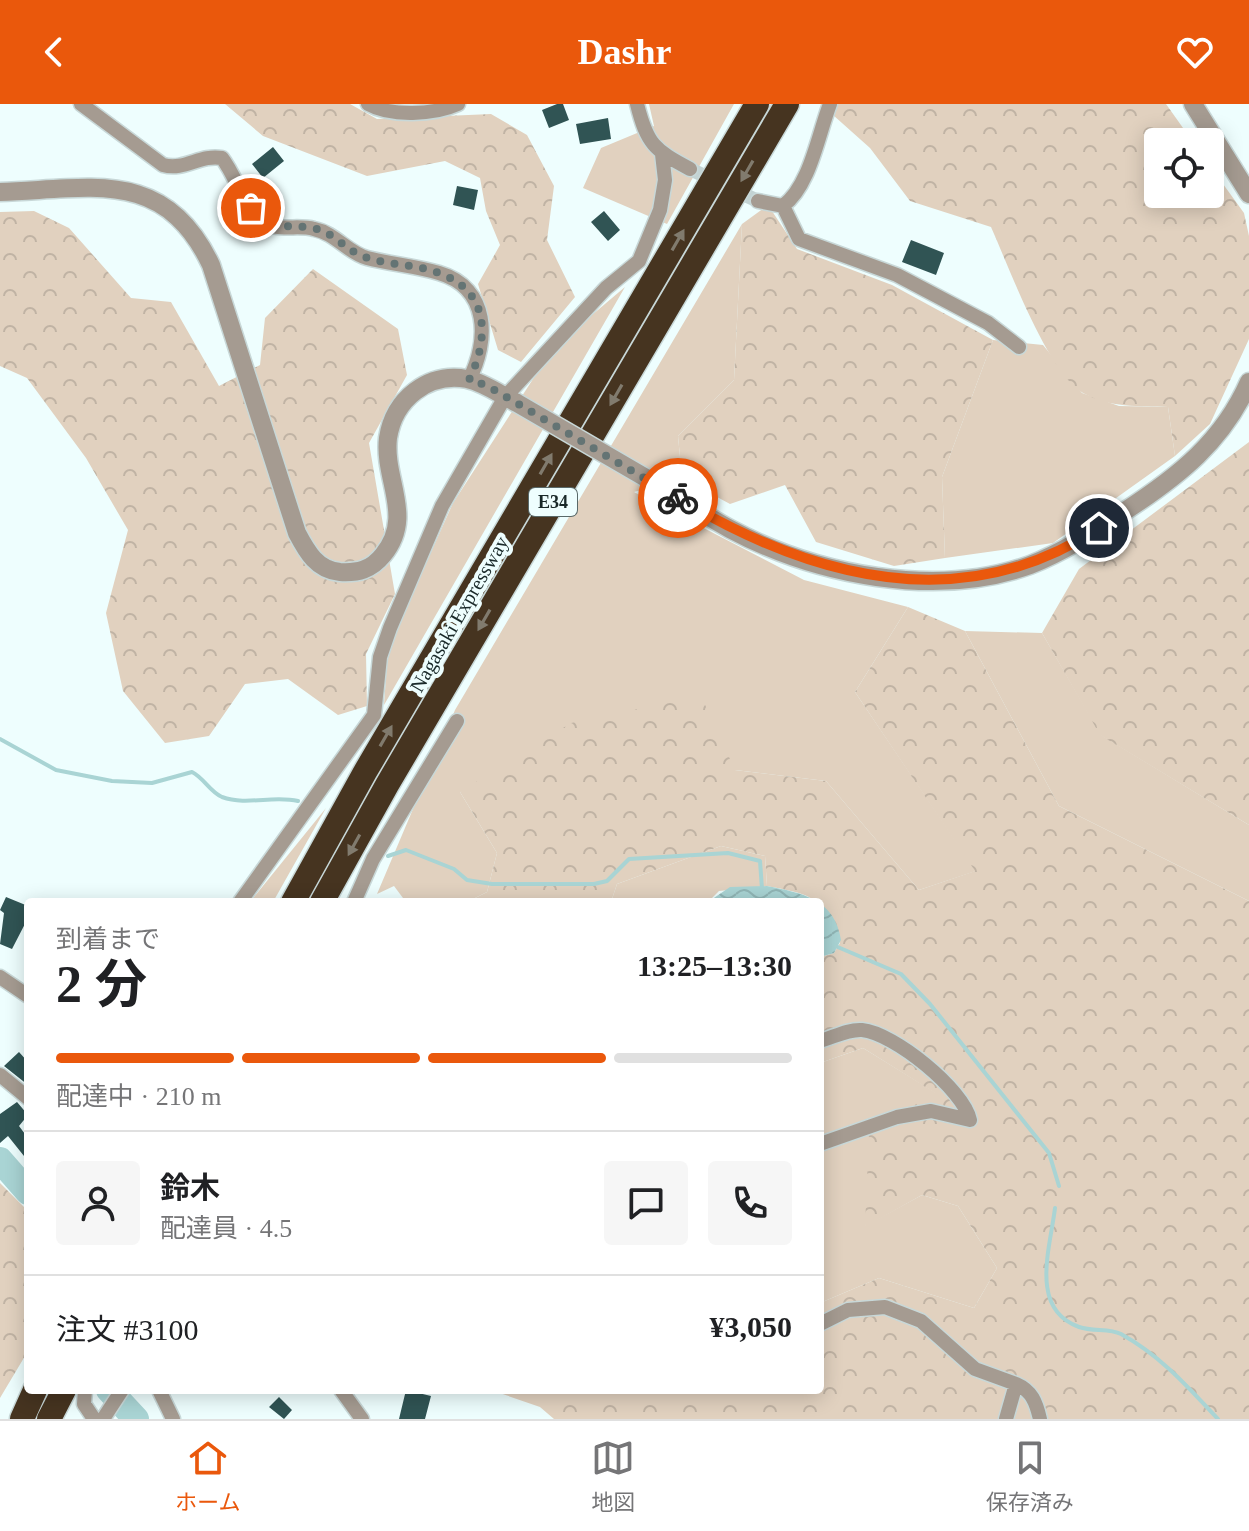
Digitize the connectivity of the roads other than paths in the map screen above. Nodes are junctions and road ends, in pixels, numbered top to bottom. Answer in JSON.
{"nodes":[{"id":1,"x":81,"y":104,"type":"edge"},
{"id":2,"x":368,"y":104,"type":"edge"},
{"id":3,"x":458,"y":104,"type":"edge"},
{"id":4,"x":637,"y":104,"type":"edge"},
{"id":5,"x":757,"y":104,"type":"edge"},
{"id":6,"x":787,"y":104,"type":"edge"},
{"id":7,"x":830,"y":104,"type":"edge"},
{"id":8,"x":1193,"y":104,"type":"edge"},
{"id":9,"x":662,"y":154,"type":"junction"},
{"id":10,"x":690,"y":169,"type":"tunnel mouth"},
{"id":11,"x":0,"y":192,"type":"edge"},
{"id":12,"x":1249,"y":194,"type":"edge"},
{"id":13,"x":758,"y":201,"type":"tunnel mouth"},
{"id":14,"x":783,"y":206,"type":"junction"},
{"id":15,"x":1019,"y":347,"type":"dead end"},
{"id":16,"x":469,"y":380,"type":"junction"},
{"id":17,"x":1249,"y":382,"type":"edge"},
{"id":18,"x":511,"y":400,"type":"junction"},
{"id":19,"x":457,"y":721,"type":"dead end"},
{"id":20,"x":243,"y":898,"type":"edge"},
{"id":21,"x":295,"y":898,"type":"edge"},
{"id":22,"x":324,"y":898,"type":"edge"},
{"id":23,"x":356,"y":898,"type":"edge"},
{"id":24,"x":0,"y":977,"type":"edge"},
{"id":25,"x":24,"y":993,"type":"edge"},
{"id":26,"x":824,"y":1040,"type":"edge"},
{"id":27,"x":0,"y":1075,"type":"edge"},
{"id":28,"x":24,"y":1093,"type":"edge"},
{"id":29,"x":824,"y":1143,"type":"edge"},
{"id":30,"x":824,"y":1322,"type":"edge"},
{"id":31,"x":1016,"y":1384,"type":"junction"},
{"id":32,"x":33,"y":1394,"type":"edge"},
{"id":33,"x":85,"y":1394,"type":"edge"},
{"id":34,"x":119,"y":1394,"type":"edge"},
{"id":35,"x":161,"y":1394,"type":"edge"},
{"id":36,"x":344,"y":1394,"type":"edge"},
{"id":37,"x":106,"y":1414,"type":"edge"},
{"id":38,"x":22,"y":1419,"type":"edge"},
{"id":39,"x":94,"y":1419,"type":"edge"},
{"id":40,"x":173,"y":1419,"type":"edge"},
{"id":41,"x":362,"y":1419,"type":"edge"},
{"id":42,"x":1006,"y":1419,"type":"edge"},
{"id":43,"x":1040,"y":1419,"type":"edge"}],
"edges":[{"from":1,"to":16,"type":"street"},
{"from":2,"to":3,"type":"street"},
{"from":4,"to":9,"type":"street"},
{"from":21,"to":5,"type":"highway","name":"Nagasaki Expressway","number":"E34","one_way":true},
{"from":6,"to":22,"type":"highway","name":"Nagasaki Expressway","number":"E34","one_way":true},
{"from":7,"to":14,"type":"street"},
{"from":8,"to":12,"type":"street"},
{"from":9,"to":10,"type":"street"},
{"from":9,"to":18,"type":"street"},
{"from":11,"to":16,"type":"street"},
{"from":13,"to":14,"type":"street"},
{"from":14,"to":15,"type":"street"},
{"from":16,"to":18,"type":"street"},
{"from":17,"to":18,"type":"street","bridge":true},
{"from":18,"to":20,"type":"street"},
{"from":19,"to":23,"type":"street"},
{"from":24,"to":25,"type":"street"},
{"from":26,"to":29,"type":"street"},
{"from":27,"to":28,"type":"street"},
{"from":30,"to":31,"type":"street"},
{"from":31,"to":42,"type":"street"},
{"from":31,"to":43,"type":"street"},
{"from":32,"to":38,"type":"highway"},
{"from":33,"to":39,"type":"street"},
{"from":34,"to":37,"type":"street"},
{"from":35,"to":40,"type":"street"},
{"from":36,"to":41,"type":"street"}]}
